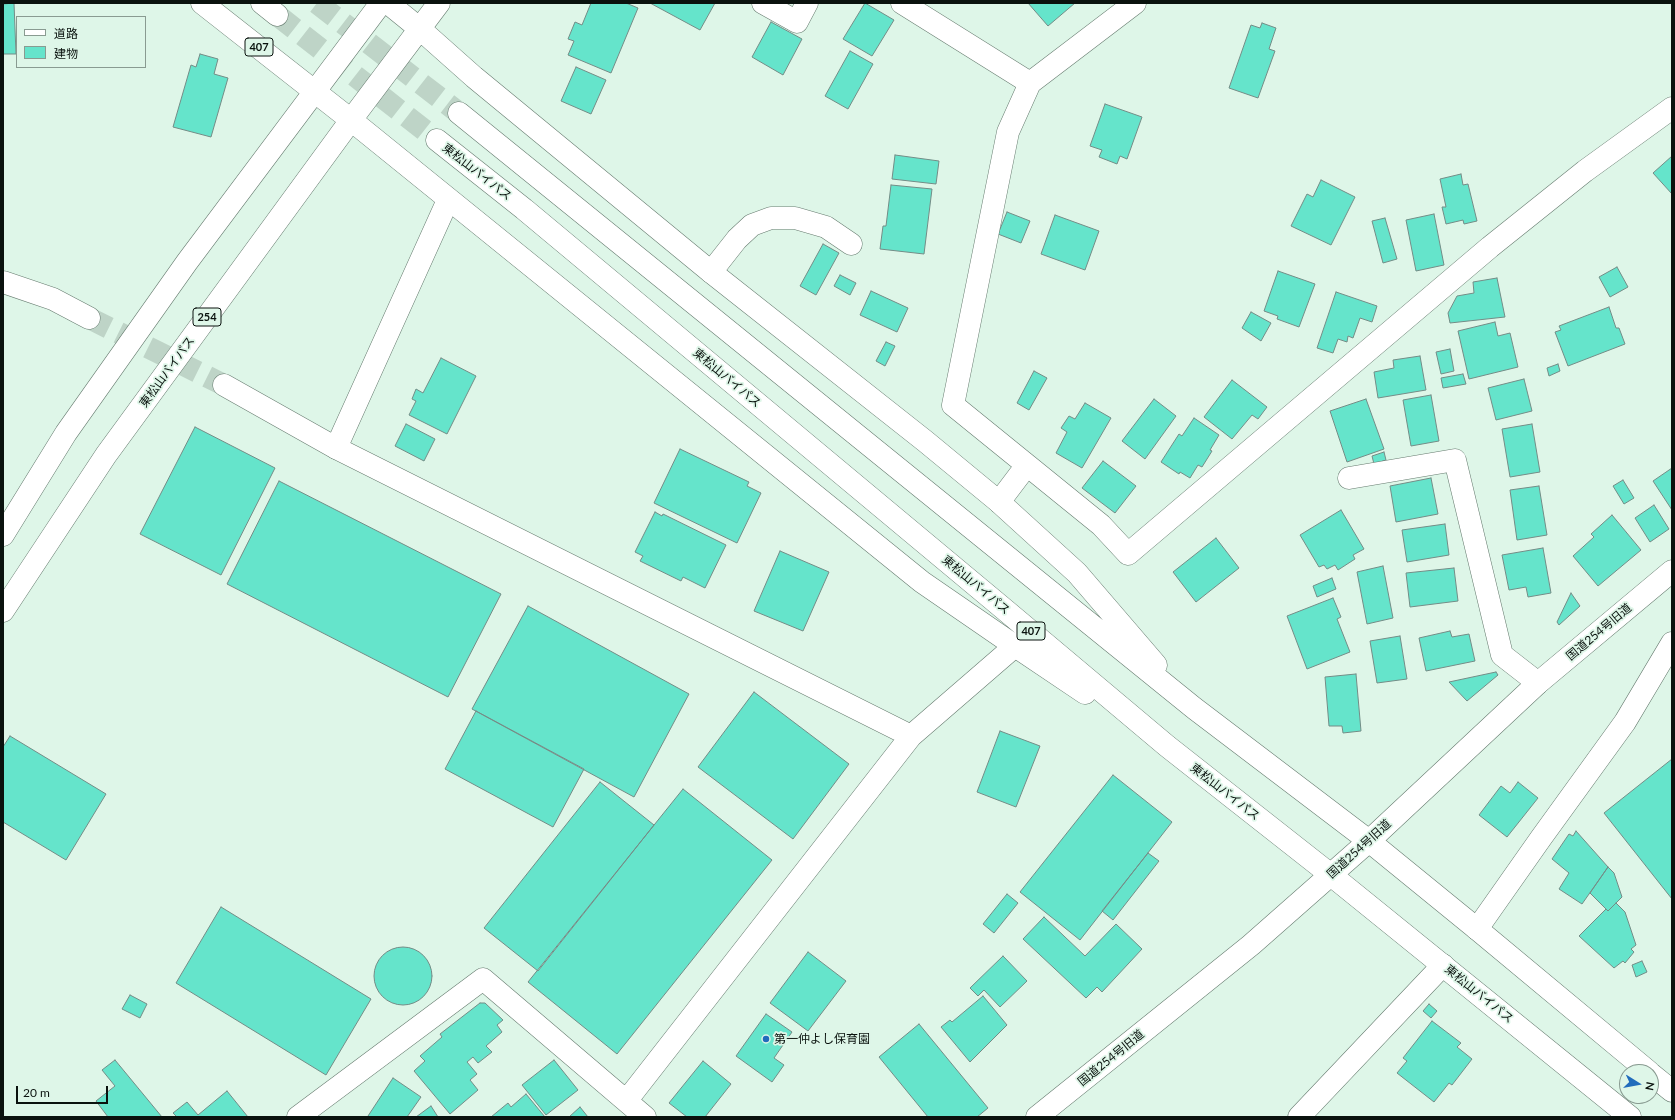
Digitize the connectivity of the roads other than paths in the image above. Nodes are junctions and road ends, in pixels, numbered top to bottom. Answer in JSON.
{"nodes":[{"id":1,"x":202,"y":3,"type":"edge"},
{"id":2,"x":381,"y":3,"type":"edge"},
{"id":3,"x":388,"y":3,"type":"edge"},
{"id":4,"x":439,"y":3,"type":"edge"},
{"id":5,"x":763,"y":3,"type":"edge"},
{"id":6,"x":807,"y":3,"type":"edge"},
{"id":7,"x":902,"y":3,"type":"edge"},
{"id":8,"x":1134,"y":3,"type":"edge"},
{"id":9,"x":420,"y":29,"type":"junction"},
{"id":10,"x":1030,"y":83,"type":"junction"},
{"id":11,"x":315,"y":92,"type":"junction"},
{"id":12,"x":1672,"y":108,"type":"edge"},
{"id":13,"x":459,"y":114,"type":"tunnel mouth"},
{"id":14,"x":351,"y":120,"type":"junction"},
{"id":15,"x":437,"y":140,"type":"tunnel mouth"},
{"id":16,"x":448,"y":200,"type":"junction"},
{"id":17,"x":851,"y":244,"type":"dead end"},
{"id":18,"x":711,"y":272,"type":"junction"},
{"id":19,"x":3,"y":282,"type":"edge"},
{"id":20,"x":89,"y":318,"type":"tunnel mouth"},
{"id":21,"x":224,"y":385,"type":"tunnel mouth"},
{"id":22,"x":336,"y":448,"type":"junction"},
{"id":23,"x":1027,"y":465,"type":"junction"},
{"id":24,"x":1349,"y":478,"type":"dead end"},
{"id":25,"x":1000,"y":502,"type":"junction"},
{"id":26,"x":3,"y":535,"type":"edge"},
{"id":27,"x":1672,"y":571,"type":"edge"},
{"id":28,"x":3,"y":611,"type":"edge"},
{"id":29,"x":1672,"y":643,"type":"edge"},
{"id":30,"x":1015,"y":646,"type":"junction"},
{"id":31,"x":1538,"y":683,"type":"junction"},
{"id":32,"x":1194,"y":708,"type":"junction"},
{"id":33,"x":911,"y":736,"type":"junction"},
{"id":34,"x":1167,"y":746,"type":"junction"},
{"id":35,"x":1368,"y":841,"type":"junction"},
{"id":36,"x":1331,"y":875,"type":"junction"},
{"id":37,"x":1477,"y":929,"type":"junction"},
{"id":38,"x":1443,"y":965,"type":"junction"},
{"id":39,"x":1639,"y":1064,"type":"edge"},
{"id":40,"x":1659,"y":1080,"type":"edge"},
{"id":41,"x":1672,"y":1091,"type":"edge"},
{"id":42,"x":627,"y":1100,"type":"junction"},
{"id":43,"x":299,"y":1117,"type":"edge"},
{"id":44,"x":645,"y":1117,"type":"edge"},
{"id":45,"x":1037,"y":1117,"type":"edge"},
{"id":46,"x":1299,"y":1117,"type":"edge"},
{"id":47,"x":1630,"y":1117,"type":"edge"}],
"edges":[{"from":1,"to":11,"type":"main road","number":"407"},
{"from":2,"to":11,"type":"main road"},
{"from":3,"to":9,"type":"main road"},
{"from":4,"to":9,"type":"main road","name":"東松山バイパス","number":"254"},
{"from":5,"to":6,"type":"main road"},
{"from":7,"to":10,"type":"main road"},
{"from":8,"to":10,"type":"main road"},
{"from":9,"to":14,"type":"main road","name":"東松山バイパス","number":"254"},
{"from":9,"to":18,"type":"main road"},
{"from":10,"to":23,"type":"main road"},
{"from":11,"to":14,"type":"main road"},
{"from":11,"to":26,"type":"main road"},
{"from":12,"to":23,"type":"main road"},
{"from":13,"to":32,"type":"main road"},
{"from":14,"to":16,"type":"main road"},
{"from":14,"to":28,"type":"main road","name":"東松山バイパス","number":"254"},
{"from":15,"to":34,"type":"main road","name":"東松山バイパス","number":"407"},
{"from":16,"to":22,"type":"main road"},
{"from":16,"to":30,"type":"main road"},
{"from":17,"to":18,"type":"main road"},
{"from":18,"to":25,"type":"main road"},
{"from":19,"to":20,"type":"main road"},
{"from":21,"to":22,"type":"main road"},
{"from":22,"to":33,"type":"main road"},
{"from":23,"to":25,"type":"main road"},
{"from":24,"to":31,"type":"main road"},
{"from":25,"to":32,"type":"main road"},
{"from":27,"to":31,"type":"main road","name":"国道254号旧道"},
{"from":29,"to":37,"type":"main road"},
{"from":30,"to":33,"type":"main road"},
{"from":30,"to":34,"type":"main road"},
{"from":31,"to":35,"type":"main road","name":"国道254号旧道"},
{"from":32,"to":35,"type":"main road"},
{"from":33,"to":42,"type":"main road"},
{"from":34,"to":36,"type":"main road","name":"東松山バイパス","number":"407"},
{"from":35,"to":36,"type":"main road","name":"国道254号旧道"},
{"from":35,"to":37,"type":"main road"},
{"from":36,"to":38,"type":"main road","name":"東松山バイパス","number":"407"},
{"from":36,"to":45,"type":"main road","name":"国道254号旧道"},
{"from":37,"to":39,"type":"main road"},
{"from":38,"to":46,"type":"main road"},
{"from":38,"to":47,"type":"main road","name":"東松山バイパス","number":"407"},
{"from":40,"to":41,"type":"main road"},
{"from":42,"to":43,"type":"main road"},
{"from":42,"to":44,"type":"main road"}]}
